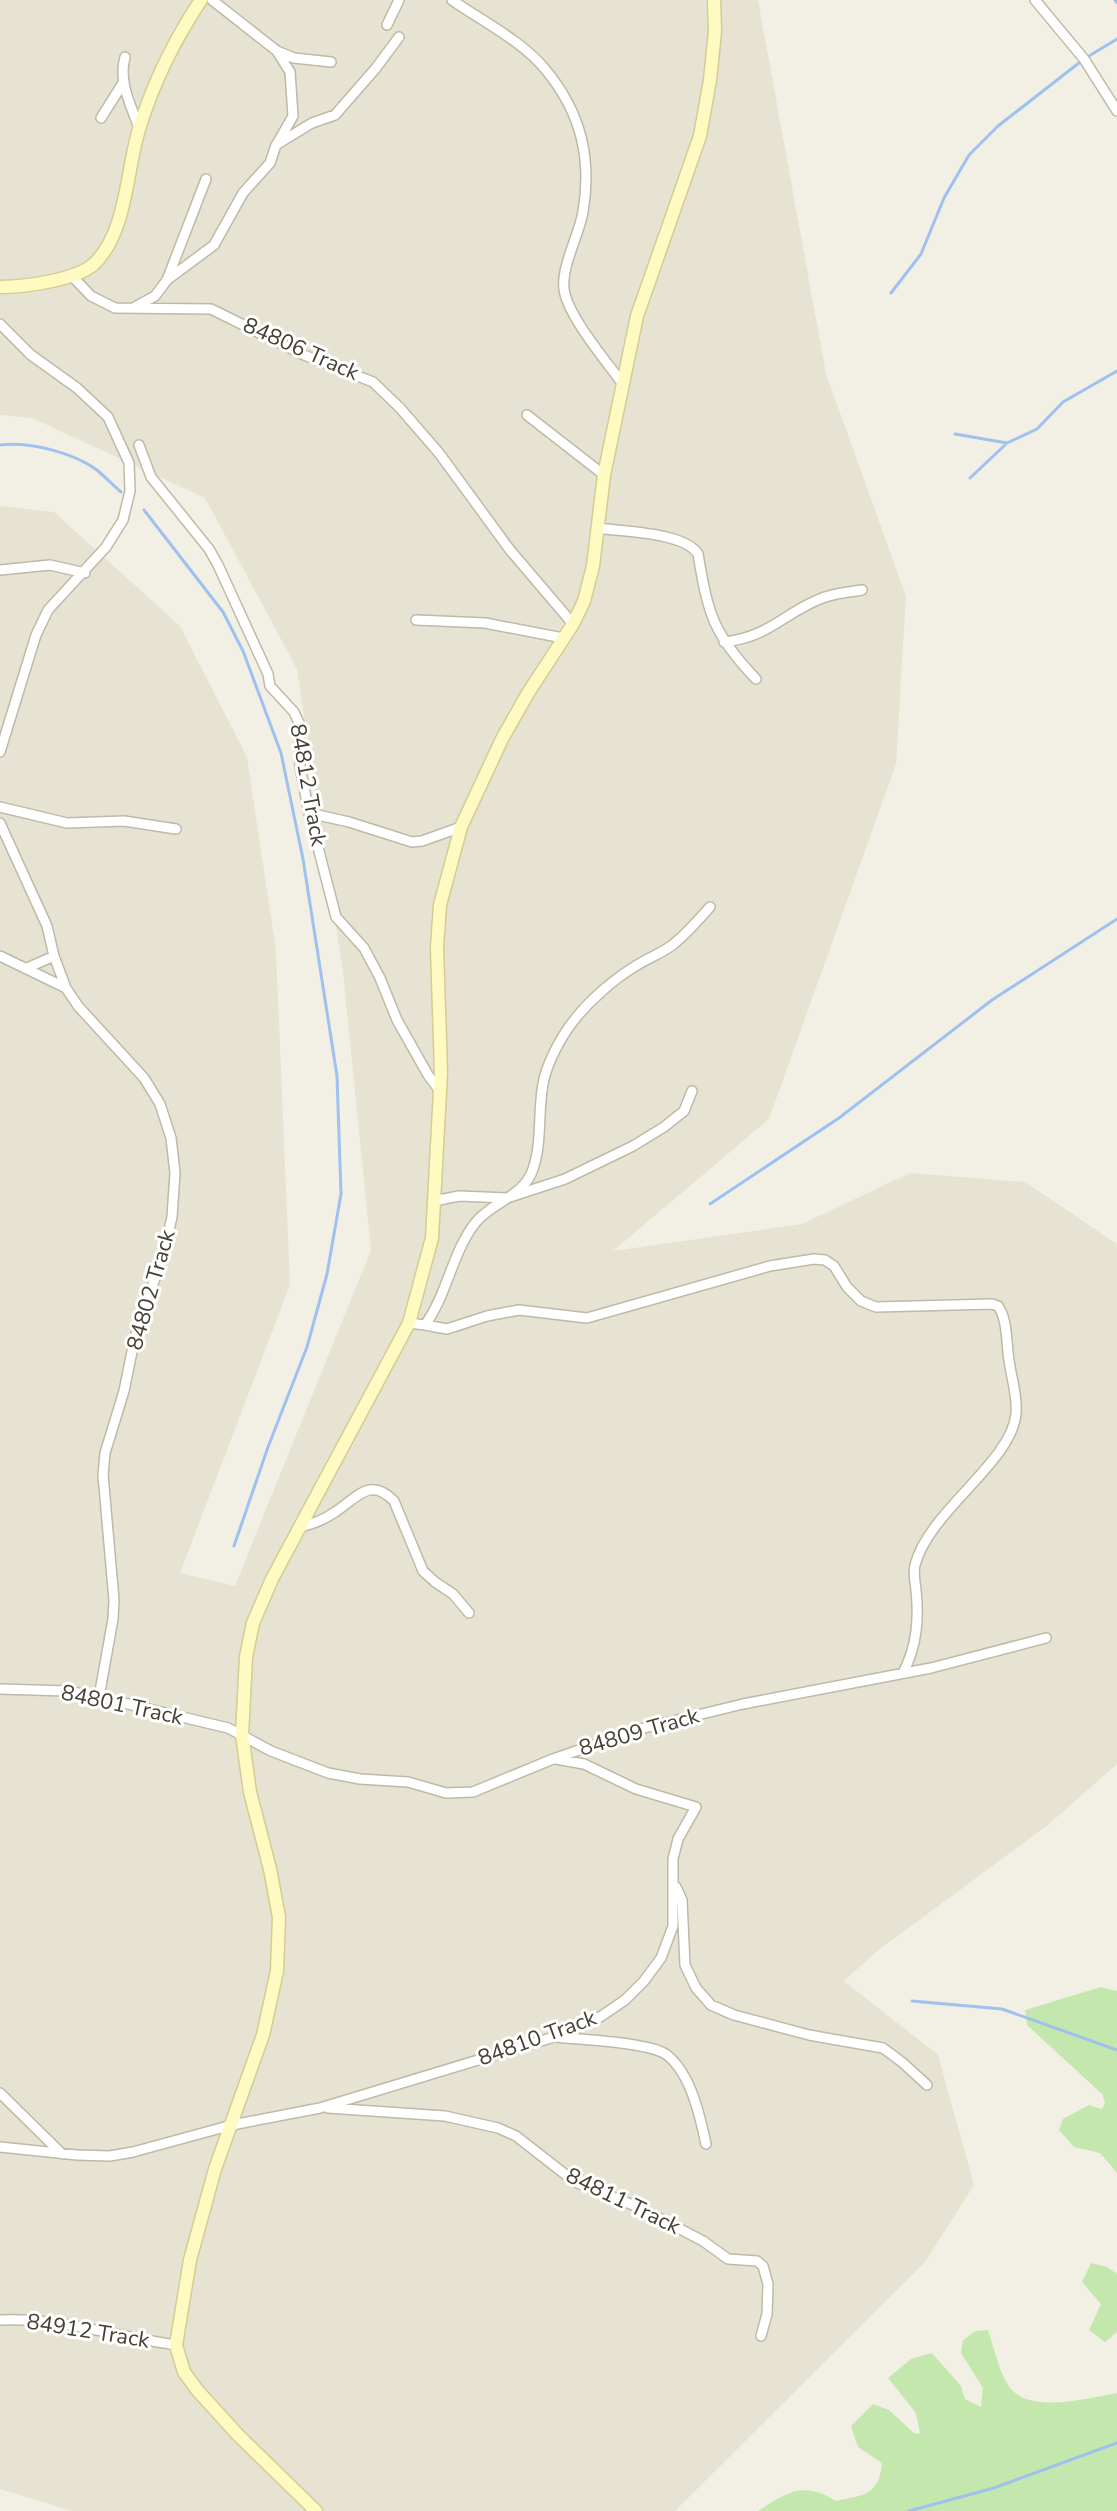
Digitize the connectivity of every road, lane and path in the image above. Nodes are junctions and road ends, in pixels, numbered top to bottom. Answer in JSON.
{"nodes":[{"id":1,"x":201,"y":0,"type":"edge"},
{"id":2,"x":212,"y":0,"type":"edge"},
{"id":3,"x":399,"y":0,"type":"edge"},
{"id":4,"x":452,"y":0,"type":"edge"},
{"id":5,"x":714,"y":0,"type":"edge"},
{"id":6,"x":1035,"y":0,"type":"edge"},
{"id":7,"x":387,"y":25,"type":"dead end"},
{"id":8,"x":399,"y":37,"type":"dead end"},
{"id":9,"x":277,"y":51,"type":"junction"},
{"id":10,"x":125,"y":57,"type":"dead end"},
{"id":11,"x":331,"y":62,"type":"dead end"},
{"id":12,"x":123,"y":83,"type":"junction"},
{"id":13,"x":1117,"y":111,"type":"edge"},
{"id":14,"x":101,"y":118,"type":"dead end"},
{"id":15,"x":139,"y":128,"type":"junction"},
{"id":16,"x":276,"y":145,"type":"junction"},
{"id":17,"x":206,"y":179,"type":"dead end"},
{"id":18,"x":71,"y":275,"type":"junction"},
{"id":19,"x":167,"y":280,"type":"junction"},
{"id":20,"x":0,"y":287,"type":"edge"},
{"id":21,"x":132,"y":308,"type":"junction"},
{"id":22,"x":0,"y":324,"type":"edge"},
{"id":23,"x":622,"y":383,"type":"junction"},
{"id":24,"x":527,"y":415,"type":"dead end"},
{"id":25,"x":139,"y":445,"type":"dead end"},
{"id":26,"x":604,"y":475,"type":"junction"},
{"id":27,"x":598,"y":528,"type":"junction"},
{"id":28,"x":0,"y":570,"type":"edge"},
{"id":29,"x":85,"y":573,"type":"junction"},
{"id":30,"x":862,"y":590,"type":"dead end"},
{"id":31,"x":416,"y":620,"type":"dead end"},
{"id":32,"x":573,"y":624,"type":"junction"},
{"id":33,"x":563,"y":638,"type":"junction"},
{"id":34,"x":724,"y":642,"type":"junction"},
{"id":35,"x":756,"y":679,"type":"dead end"},
{"id":36,"x":0,"y":752,"type":"edge"},
{"id":37,"x":0,"y":807,"type":"edge"},
{"id":38,"x":309,"y":813,"type":"junction"},
{"id":39,"x":0,"y":823,"type":"edge"},
{"id":40,"x":461,"y":827,"type":"junction"},
{"id":41,"x":176,"y":829,"type":"dead end"},
{"id":42,"x":710,"y":907,"type":"dead end"},
{"id":43,"x":0,"y":956,"type":"edge"},
{"id":44,"x":54,"y":956,"type":"junction"},
{"id":45,"x":27,"y":968,"type":"junction"},
{"id":46,"x":66,"y":988,"type":"junction"},
{"id":47,"x":440,"y":1091,"type":"junction"},
{"id":48,"x":692,"y":1091,"type":"dead end"},
{"id":49,"x":507,"y":1198,"type":"junction"},
{"id":50,"x":434,"y":1201,"type":"junction"},
{"id":51,"x":409,"y":1323,"type":"junction"},
{"id":52,"x":425,"y":1325,"type":"junction"},
{"id":53,"x":300,"y":1527,"type":"junction"},
{"id":54,"x":469,"y":1613,"type":"dead end"},
{"id":55,"x":1046,"y":1638,"type":"dead end"},
{"id":56,"x":903,"y":1673,"type":"junction"},
{"id":57,"x":0,"y":1689,"type":"edge"},
{"id":58,"x":99,"y":1697,"type":"junction"},
{"id":59,"x":242,"y":1735,"type":"junction"},
{"id":60,"x":553,"y":1759,"type":"junction"},
{"id":61,"x":674,"y":1884,"type":"junction"},
{"id":62,"x":554,"y":2037,"type":"junction"},
{"id":63,"x":927,"y":2085,"type":"dead end"},
{"id":64,"x":0,"y":2093,"type":"edge"},
{"id":65,"x":320,"y":2108,"type":"junction"},
{"id":66,"x":232,"y":2125,"type":"junction"},
{"id":67,"x":706,"y":2144,"type":"dead end"},
{"id":68,"x":0,"y":2147,"type":"edge"},
{"id":69,"x":62,"y":2154,"type":"junction"},
{"id":70,"x":0,"y":2320,"type":"edge"},
{"id":71,"x":761,"y":2336,"type":"dead end"},
{"id":72,"x":176,"y":2345,"type":"junction"},
{"id":73,"x":316,"y":2511,"type":"edge"}],
"edges":[{"from":1,"to":15,"type":"street"},
{"from":2,"to":9,"type":"street"},
{"from":3,"to":7,"type":"street"},
{"from":4,"to":23,"type":"street"},
{"from":5,"to":23,"type":"street"},
{"from":6,"to":13,"type":"street"},
{"from":8,"to":16,"type":"street"},
{"from":9,"to":11,"type":"street"},
{"from":9,"to":16,"type":"street"},
{"from":10,"to":12,"type":"street"},
{"from":12,"to":14,"type":"street"},
{"from":12,"to":15,"type":"street"},
{"from":15,"to":18,"type":"street"},
{"from":16,"to":19,"type":"street"},
{"from":17,"to":19,"type":"street"},
{"from":18,"to":20,"type":"street"},
{"from":18,"to":21,"type":"street","name":"84806 Track"},
{"from":19,"to":21,"type":"street"},
{"from":21,"to":32,"type":"street","name":"84806 Track"},
{"from":22,"to":29,"type":"street"},
{"from":23,"to":26,"type":"street"},
{"from":24,"to":26,"type":"street"},
{"from":25,"to":38,"type":"street","name":"84812 Track"},
{"from":26,"to":27,"type":"street"},
{"from":27,"to":32,"type":"street"},
{"from":27,"to":34,"type":"street"},
{"from":28,"to":29,"type":"street"},
{"from":29,"to":36,"type":"street"},
{"from":30,"to":34,"type":"street"},
{"from":31,"to":33,"type":"street"},
{"from":32,"to":33,"type":"street"},
{"from":33,"to":40,"type":"street"},
{"from":34,"to":35,"type":"street"},
{"from":37,"to":41,"type":"street"},
{"from":38,"to":40,"type":"street"},
{"from":38,"to":47,"type":"street","name":"84812 Track"},
{"from":39,"to":44,"type":"street"},
{"from":40,"to":47,"type":"street"},
{"from":42,"to":49,"type":"street"},
{"from":43,"to":45,"type":"street","name":"84802 Track"},
{"from":44,"to":45,"type":"street"},
{"from":44,"to":46,"type":"street"},
{"from":45,"to":46,"type":"street","name":"84802 Track"},
{"from":46,"to":58,"type":"street","name":"84802 Track"},
{"from":47,"to":50,"type":"street"},
{"from":48,"to":49,"type":"street"},
{"from":49,"to":50,"type":"street"},
{"from":49,"to":52,"type":"street"},
{"from":50,"to":51,"type":"street"},
{"from":51,"to":52,"type":"street"},
{"from":51,"to":53,"type":"street"},
{"from":52,"to":56,"type":"street"},
{"from":53,"to":54,"type":"street"},
{"from":53,"to":59,"type":"street"},
{"from":55,"to":56,"type":"street","name":"84809 Track"},
{"from":56,"to":60,"type":"street","name":"84809 Track"},
{"from":57,"to":58,"type":"street","name":"84801 Track"},
{"from":58,"to":59,"type":"street","name":"84801 Track"},
{"from":59,"to":60,"type":"street","name":"84809 Track"},
{"from":59,"to":66,"type":"street"},
{"from":60,"to":61,"type":"street","name":"84810 Track"},
{"from":61,"to":62,"type":"street","name":"84810 Track"},
{"from":61,"to":63,"type":"street"},
{"from":62,"to":65,"type":"street","name":"84810 Track"},
{"from":62,"to":67,"type":"street"},
{"from":64,"to":69,"type":"street"},
{"from":65,"to":66,"type":"street","name":"84810 Track"},
{"from":65,"to":71,"type":"street","name":"84811 Track"},
{"from":66,"to":69,"type":"street","name":"84810 Track"},
{"from":66,"to":72,"type":"street"},
{"from":68,"to":69,"type":"street","name":"84810 Track"},
{"from":70,"to":72,"type":"street","name":"84912 Track"},
{"from":72,"to":73,"type":"street"}]}
